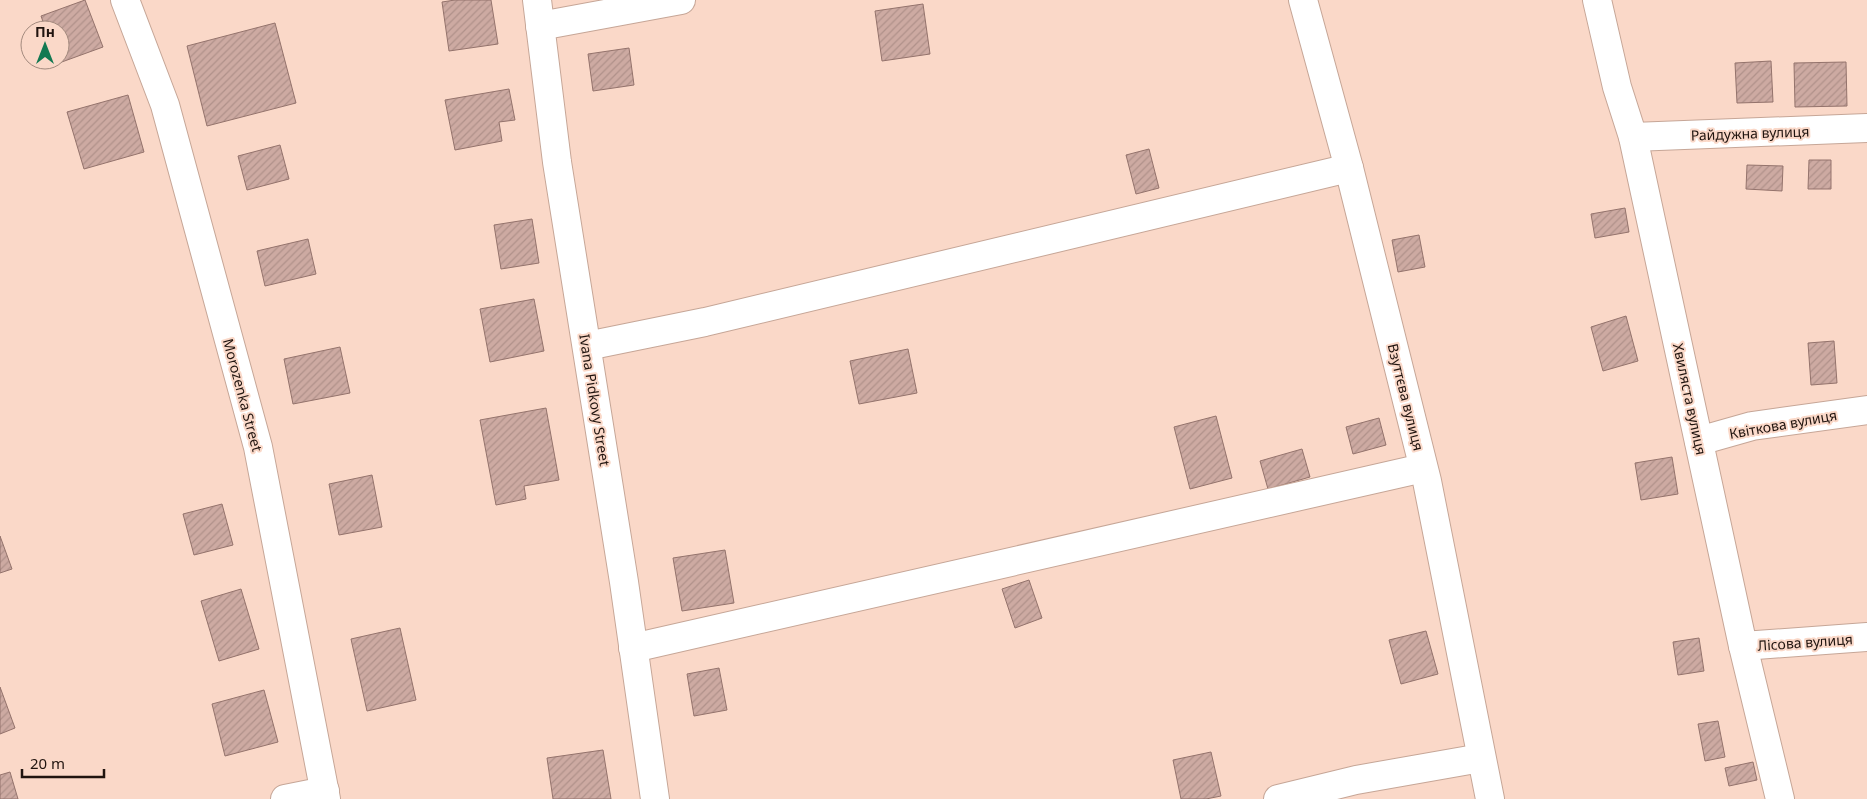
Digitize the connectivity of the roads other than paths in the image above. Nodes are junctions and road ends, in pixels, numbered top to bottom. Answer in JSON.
{"nodes":[{"id":1,"x":125,"y":0,"type":"edge"},
{"id":2,"x":681,"y":0,"type":"edge"},
{"id":3,"x":1302,"y":0,"type":"edge"},
{"id":4,"x":1598,"y":0,"type":"edge"},
{"id":5,"x":538,"y":13,"type":"edge"},
{"id":6,"x":1867,"y":128,"type":"edge"},
{"id":7,"x":1633,"y":137,"type":"junction"},
{"id":8,"x":1349,"y":168,"type":"junction"},
{"id":9,"x":587,"y":346,"type":"junction"},
{"id":10,"x":1867,"y":410,"type":"edge"},
{"id":11,"x":1699,"y":441,"type":"junction"},
{"id":12,"x":1423,"y":468,"type":"junction"},
{"id":13,"x":1867,"y":637,"type":"edge"},
{"id":14,"x":1743,"y":646,"type":"junction"},
{"id":15,"x":633,"y":648,"type":"junction"},
{"id":16,"x":1480,"y":758,"type":"junction"},
{"id":17,"x":325,"y":795,"type":"edge"},
{"id":18,"x":285,"y":799,"type":"edge"},
{"id":19,"x":655,"y":799,"type":"edge"},
{"id":20,"x":1278,"y":799,"type":"edge"},
{"id":21,"x":1490,"y":799,"type":"edge"},
{"id":22,"x":1780,"y":799,"type":"edge"}],
"edges":[{"from":1,"to":17,"type":"street","name":"Morozenka Street"},
{"from":2,"to":5,"type":"street"},
{"from":3,"to":8,"type":"street","name":"Взуттєва вулиця"},
{"from":4,"to":7,"type":"street","name":"Хвиляста вулиця"},
{"from":5,"to":9,"type":"street","name":"Ivana Pidkovy Street"},
{"from":6,"to":7,"type":"street","name":"Райдужна вулиця"},
{"from":7,"to":11,"type":"street","name":"Хвиляста вулиця"},
{"from":8,"to":9,"type":"street"},
{"from":8,"to":12,"type":"street","name":"Взуттєва вулиця"},
{"from":9,"to":15,"type":"street","name":"Ivana Pidkovy Street"},
{"from":10,"to":11,"type":"street","name":"Квіткова вулиця"},
{"from":11,"to":14,"type":"street","name":"Хвиляста вулиця"},
{"from":12,"to":15,"type":"street"},
{"from":12,"to":16,"type":"street","name":"Взуттєва вулиця"},
{"from":13,"to":14,"type":"street","name":"Лісова вулиця"},
{"from":14,"to":22,"type":"street","name":"Хвиляста вулиця"},
{"from":15,"to":19,"type":"street","name":"Ivana Pidkovy Street"},
{"from":16,"to":20,"type":"street"},
{"from":16,"to":21,"type":"street","name":"Взуттєва вулиця"},
{"from":17,"to":18,"type":"street"}]}
